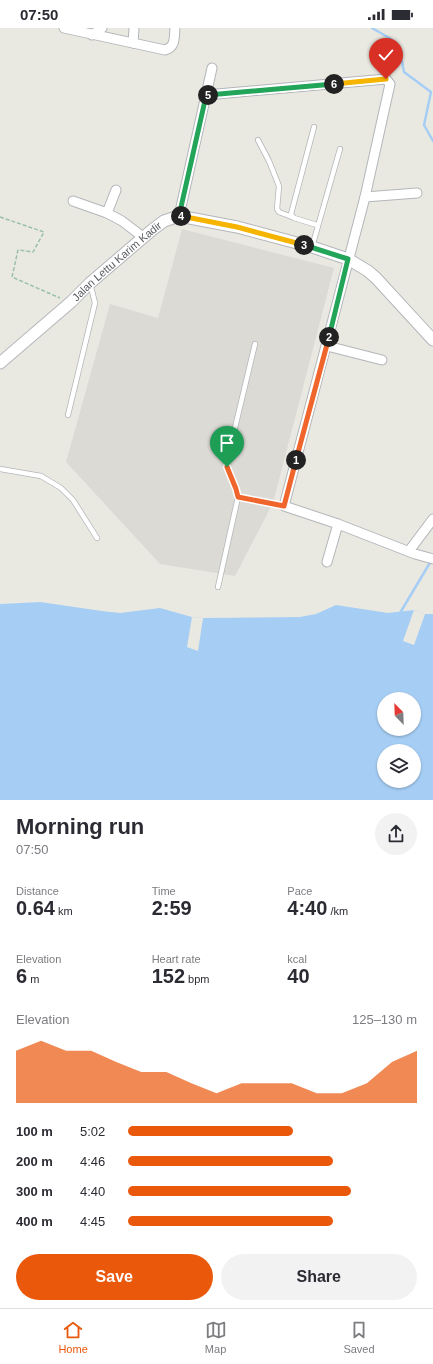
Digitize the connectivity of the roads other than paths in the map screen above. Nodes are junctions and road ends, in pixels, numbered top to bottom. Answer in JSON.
{"nodes":[{"id":1,"x":64,"y":28,"type":"edge"},
{"id":2,"x":102,"y":28,"type":"edge"},
{"id":3,"x":134,"y":28,"type":"edge"},
{"id":4,"x":175,"y":28,"type":"edge"},
{"id":5,"x":92,"y":35,"type":"junction"},
{"id":6,"x":133,"y":43,"type":"junction"},
{"id":7,"x":212,"y":68,"type":"dead end"},
{"id":8,"x":206,"y":96,"type":"junction"},
{"id":9,"x":314,"y":127,"type":"dead end"},
{"id":10,"x":258,"y":140,"type":"dead end"},
{"id":11,"x":340,"y":149,"type":"dead end"},
{"id":12,"x":116,"y":190,"type":"dead end"},
{"id":13,"x":416,"y":193,"type":"dead end"},
{"id":14,"x":364,"y":197,"type":"junction"},
{"id":15,"x":73,"y":201,"type":"dead end"},
{"id":16,"x":108,"y":213,"type":"junction"},
{"id":17,"x":179,"y":216,"type":"junction"},
{"id":18,"x":292,"y":217,"type":"junction"},
{"id":19,"x":317,"y":226,"type":"junction"},
{"id":20,"x":143,"y":237,"type":"junction"},
{"id":21,"x":312,"y":247,"type":"junction"},
{"id":22,"x":348,"y":259,"type":"junction"},
{"id":23,"x":90,"y":283,"type":"junction"},
{"id":24,"x":433,"y":340,"type":"edge"},
{"id":25,"x":255,"y":344,"type":"dead end"},
{"id":26,"x":327,"y":346,"type":"junction"},
{"id":27,"x":382,"y":360,"type":"dead end"},
{"id":28,"x":0,"y":363,"type":"edge"},
{"id":29,"x":68,"y":415,"type":"dead end"},
{"id":30,"x":0,"y":469,"type":"edge"},
{"id":31,"x":238,"y":497,"type":"junction"},
{"id":32,"x":284,"y":506,"type":"junction"},
{"id":33,"x":433,"y":519,"type":"edge"},
{"id":34,"x":338,"y":524,"type":"junction"},
{"id":35,"x":97,"y":538,"type":"dead end"},
{"id":36,"x":409,"y":551,"type":"junction"},
{"id":37,"x":429,"y":558,"type":"edge"},
{"id":38,"x":327,"y":562,"type":"dead end"},
{"id":39,"x":218,"y":587,"type":"dead end"}],
"edges":[{"from":1,"to":5,"type":"street"},
{"from":2,"to":5,"type":"street"},
{"from":3,"to":6,"type":"street"},
{"from":4,"to":6,"type":"street"},
{"from":5,"to":6,"type":"street"},
{"from":7,"to":8,"type":"street"},
{"from":8,"to":14,"type":"street"},
{"from":8,"to":17,"type":"street"},
{"from":9,"to":18,"type":"lane"},
{"from":10,"to":18,"type":"lane"},
{"from":11,"to":19,"type":"lane"},
{"from":12,"to":16,"type":"street"},
{"from":13,"to":14,"type":"street"},
{"from":14,"to":22,"type":"street"},
{"from":15,"to":16,"type":"street"},
{"from":16,"to":20,"type":"street"},
{"from":17,"to":20,"type":"street","name":"Jalan Lettu Karim Kadir"},
{"from":17,"to":21,"type":"street"},
{"from":18,"to":19,"type":"lane"},
{"from":19,"to":21,"type":"lane"},
{"from":20,"to":23,"type":"street","name":"Jalan Lettu Karim Kadir"},
{"from":21,"to":22,"type":"street"},
{"from":22,"to":24,"type":"street"},
{"from":22,"to":26,"type":"street"},
{"from":23,"to":28,"type":"street","name":"Jalan Lettu Karim Kadir"},
{"from":23,"to":29,"type":"lane"},
{"from":25,"to":31,"type":"lane"},
{"from":26,"to":27,"type":"street"},
{"from":26,"to":32,"type":"street"},
{"from":30,"to":35,"type":"lane"},
{"from":31,"to":32,"type":"lane"},
{"from":31,"to":39,"type":"lane"},
{"from":32,"to":34,"type":"street"},
{"from":33,"to":36,"type":"street"},
{"from":34,"to":36,"type":"street"},
{"from":34,"to":38,"type":"street"},
{"from":36,"to":37,"type":"street"}]}
